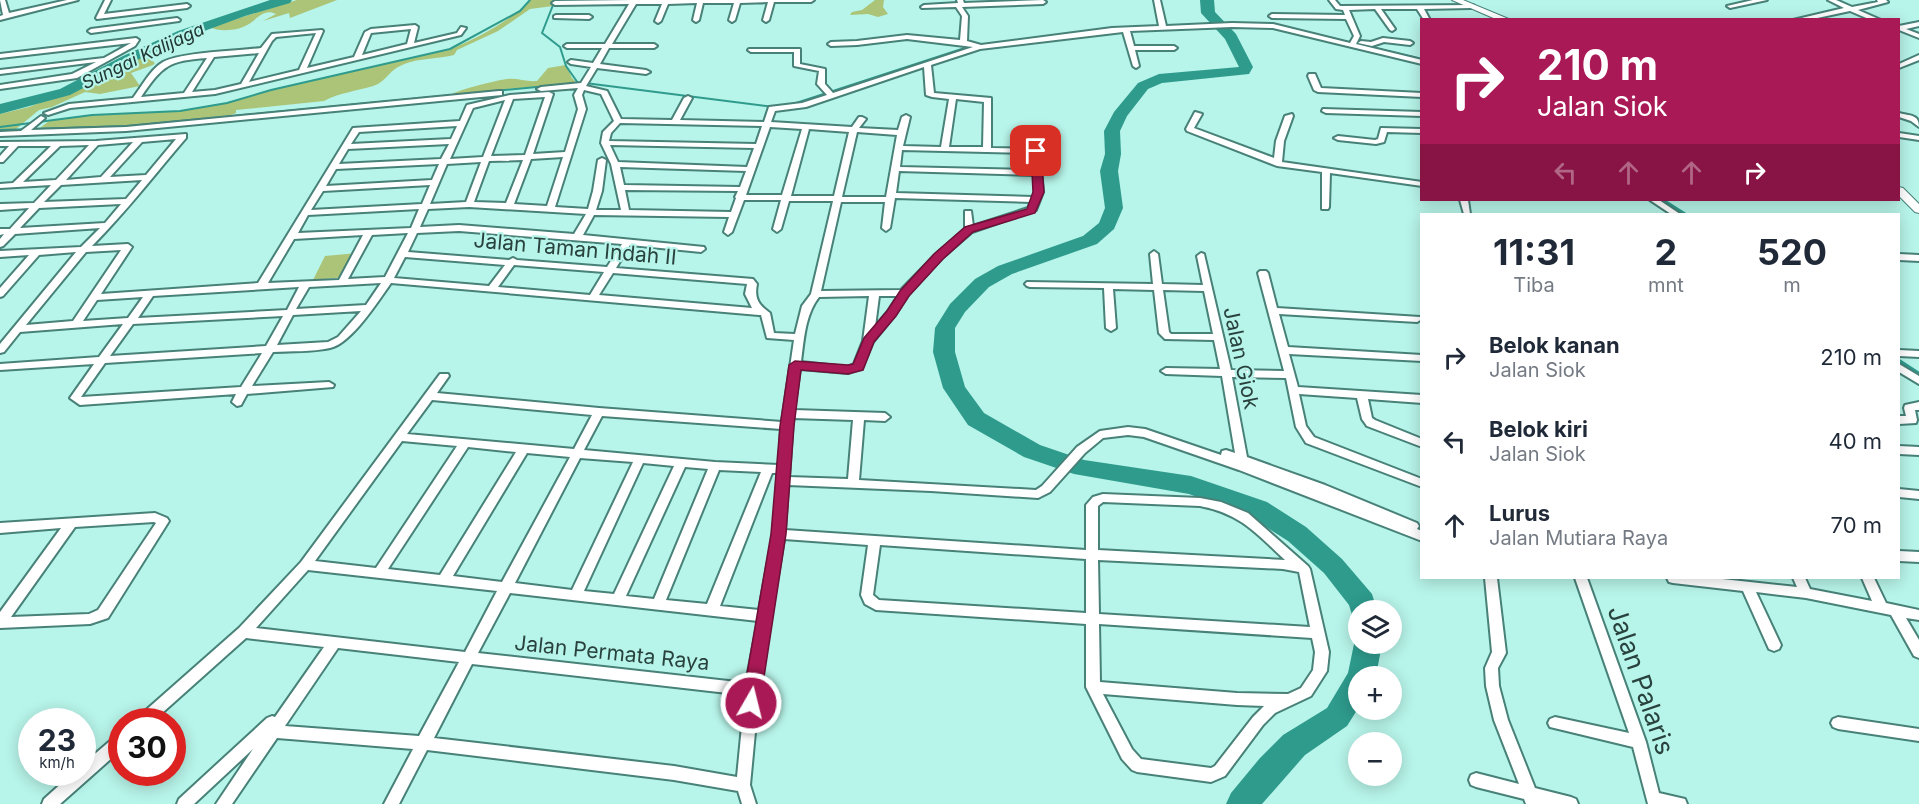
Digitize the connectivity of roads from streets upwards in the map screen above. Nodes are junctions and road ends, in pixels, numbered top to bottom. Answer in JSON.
{"nodes":[{"id":1,"x":2,"y":0,"type":"edge"},
{"id":2,"x":75,"y":0,"type":"edge"},
{"id":3,"x":108,"y":0,"type":"edge"},
{"id":4,"x":811,"y":0,"type":"edge"},
{"id":5,"x":1157,"y":0,"type":"edge"},
{"id":6,"x":1332,"y":0,"type":"edge"},
{"id":7,"x":1456,"y":0,"type":"edge"},
{"id":8,"x":1764,"y":0,"type":"edge"},
{"id":9,"x":1831,"y":0,"type":"edge"},
{"id":10,"x":1895,"y":0,"type":"edge"},
{"id":11,"x":634,"y":1,"type":"edge"},
{"id":12,"x":1882,"y":1,"type":"edge"},
{"id":13,"x":666,"y":2,"type":"junction"},
{"id":14,"x":700,"y":2,"type":"junction"},
{"id":15,"x":737,"y":2,"type":"junction"},
{"id":16,"x":771,"y":2,"type":"junction"},
{"id":17,"x":1043,"y":2,"type":"dead end"},
{"id":18,"x":49,"y":3,"type":"edge"},
{"id":19,"x":555,"y":3,"type":"dead end"},
{"id":20,"x":599,"y":3,"type":"junction"},
{"id":21,"x":1470,"y":3,"type":"edge"},
{"id":22,"x":960,"y":4,"type":"edge"},
{"id":23,"x":187,"y":6,"type":"dead end"},
{"id":24,"x":1731,"y":6,"type":"dead end"},
{"id":25,"x":924,"y":7,"type":"dead end"},
{"id":26,"x":1344,"y":8,"type":"junction"},
{"id":27,"x":1377,"y":8,"type":"junction"},
{"id":28,"x":1420,"y":8,"type":"junction"},
{"id":29,"x":1851,"y":9,"type":"junction"},
{"id":30,"x":100,"y":16,"type":"junction"},
{"id":31,"x":1272,"y":16,"type":"dead end"},
{"id":32,"x":3,"y":17,"type":"edge"},
{"id":33,"x":556,"y":17,"type":"dead end"},
{"id":34,"x":1347,"y":17,"type":"junction"},
{"id":35,"x":1426,"y":18,"type":"edge"},
{"id":36,"x":1503,"y":18,"type":"edge"},
{"id":37,"x":1806,"y":18,"type":"edge"},
{"id":38,"x":1873,"y":18,"type":"edge"},
{"id":39,"x":177,"y":20,"type":"dead end"},
{"id":40,"x":696,"y":20,"type":"dead end"},
{"id":41,"x":732,"y":20,"type":"dead end"},
{"id":42,"x":766,"y":20,"type":"dead end"},
{"id":43,"x":658,"y":21,"type":"dead end"},
{"id":44,"x":1919,"y":24,"type":"edge"},
{"id":45,"x":463,"y":28,"type":"dead end"},
{"id":46,"x":1900,"y":28,"type":"edge"},
{"id":47,"x":1900,"y":28,"type":"edge"},
{"id":48,"x":1163,"y":29,"type":"junction"},
{"id":49,"x":1392,"y":29,"type":"dead end"},
{"id":50,"x":91,"y":31,"type":"junction"},
{"id":51,"x":1127,"y":32,"type":"junction"},
{"id":52,"x":947,"y":35,"type":"dead end"},
{"id":53,"x":1919,"y":36,"type":"edge"},
{"id":54,"x":963,"y":39,"type":"junction"},
{"id":55,"x":1353,"y":43,"type":"junction"},
{"id":56,"x":1410,"y":43,"type":"dead end"},
{"id":57,"x":831,"y":44,"type":"dead end"},
{"id":58,"x":82,"y":45,"type":"junction"},
{"id":59,"x":410,"y":46,"type":"junction"},
{"id":60,"x":567,"y":46,"type":"dead end"},
{"id":61,"x":606,"y":46,"type":"junction"},
{"id":62,"x":654,"y":46,"type":"dead end"},
{"id":63,"x":979,"y":47,"type":"junction"},
{"id":64,"x":1131,"y":48,"type":"junction"},
{"id":65,"x":1174,"y":48,"type":"dead end"},
{"id":66,"x":264,"y":50,"type":"junction"},
{"id":67,"x":751,"y":50,"type":"dead end"},
{"id":68,"x":1,"y":52,"type":"edge"},
{"id":69,"x":212,"y":55,"type":"junction"},
{"id":70,"x":1919,"y":57,"type":"edge"},
{"id":71,"x":107,"y":58,"type":"junction"},
{"id":72,"x":357,"y":58,"type":"junction"},
{"id":73,"x":1420,"y":61,"type":"edge"},
{"id":74,"x":571,"y":62,"type":"dead end"},
{"id":75,"x":927,"y":63,"type":"junction"},
{"id":76,"x":596,"y":65,"type":"junction"},
{"id":77,"x":1136,"y":66,"type":"dead end"},
{"id":78,"x":1900,"y":66,"type":"edge"},
{"id":79,"x":0,"y":72,"type":"edge"},
{"id":80,"x":302,"y":72,"type":"junction"},
{"id":81,"x":646,"y":72,"type":"dead end"},
{"id":82,"x":1312,"y":76,"type":"dead end"},
{"id":83,"x":1331,"y":81,"type":"dead end"},
{"id":84,"x":19,"y":84,"type":"junction"},
{"id":85,"x":244,"y":85,"type":"junction"},
{"id":86,"x":583,"y":85,"type":"junction"},
{"id":87,"x":0,"y":87,"type":"edge"},
{"id":88,"x":549,"y":91,"type":"junction"},
{"id":89,"x":1334,"y":92,"type":"junction"},
{"id":90,"x":12,"y":94,"type":"dead end"},
{"id":91,"x":830,"y":94,"type":"junction"},
{"id":92,"x":186,"y":95,"type":"junction"},
{"id":93,"x":1420,"y":95,"type":"edge"},
{"id":94,"x":510,"y":97,"type":"junction"},
{"id":95,"x":952,"y":97,"type":"junction"},
{"id":96,"x":688,"y":98,"type":"dead end"},
{"id":97,"x":135,"y":100,"type":"junction"},
{"id":98,"x":1326,"y":111,"type":"dead end"},
{"id":99,"x":1198,"y":114,"type":"dead end"},
{"id":100,"x":1420,"y":114,"type":"edge"},
{"id":101,"x":1900,"y":115,"type":"edge"},
{"id":102,"x":1288,"y":116,"type":"dead end"},
{"id":103,"x":906,"y":117,"type":"dead end"},
{"id":104,"x":862,"y":119,"type":"dead end"},
{"id":105,"x":618,"y":121,"type":"junction"},
{"id":106,"x":675,"y":122,"type":"junction"},
{"id":107,"x":461,"y":123,"type":"junction"},
{"id":108,"x":765,"y":124,"type":"junction"},
{"id":109,"x":1919,"y":125,"type":"edge"},
{"id":110,"x":806,"y":127,"type":"junction"},
{"id":111,"x":854,"y":131,"type":"junction"},
{"id":112,"x":1420,"y":131,"type":"edge"},
{"id":113,"x":24,"y":132,"type":"junction"},
{"id":114,"x":901,"y":133,"type":"junction"},
{"id":115,"x":0,"y":134,"type":"edge"},
{"id":116,"x":1900,"y":135,"type":"edge"},
{"id":117,"x":1338,"y":138,"type":"dead end"},
{"id":118,"x":1919,"y":138,"type":"edge"},
{"id":119,"x":139,"y":140,"type":"junction"},
{"id":120,"x":453,"y":141,"type":"junction"},
{"id":121,"x":17,"y":143,"type":"junction"},
{"id":122,"x":58,"y":143,"type":"junction"},
{"id":123,"x":96,"y":143,"type":"junction"},
{"id":124,"x":605,"y":143,"type":"junction"},
{"id":125,"x":0,"y":144,"type":"edge"},
{"id":126,"x":759,"y":146,"type":"junction"},
{"id":127,"x":346,"y":147,"type":"junction"},
{"id":128,"x":899,"y":148,"type":"junction"},
{"id":129,"x":945,"y":148,"type":"junction"},
{"id":130,"x":987,"y":149,"type":"junction"},
{"id":131,"x":568,"y":154,"type":"junction"},
{"id":132,"x":528,"y":157,"type":"junction"},
{"id":133,"x":487,"y":159,"type":"junction"},
{"id":134,"x":0,"y":160,"type":"edge"},
{"id":135,"x":602,"y":160,"type":"dead end"},
{"id":136,"x":444,"y":161,"type":"junction"},
{"id":137,"x":1277,"y":162,"type":"junction"},
{"id":138,"x":615,"y":165,"type":"junction"},
{"id":139,"x":334,"y":167,"type":"junction"},
{"id":140,"x":749,"y":169,"type":"junction"},
{"id":141,"x":897,"y":169,"type":"junction"},
{"id":142,"x":1036,"y":173,"type":"junction"},
{"id":143,"x":1326,"y":173,"type":"junction"},
{"id":144,"x":149,"y":177,"type":"junction"},
{"id":145,"x":103,"y":180,"type":"junction"},
{"id":146,"x":435,"y":182,"type":"junction"},
{"id":147,"x":58,"y":183,"type":"junction"},
{"id":148,"x":1420,"y":184,"type":"edge"},
{"id":149,"x":15,"y":185,"type":"junction"},
{"id":150,"x":0,"y":186,"type":"edge"},
{"id":151,"x":620,"y":187,"type":"junction"},
{"id":152,"x":321,"y":189,"type":"junction"},
{"id":153,"x":1900,"y":191,"type":"edge"},
{"id":154,"x":740,"y":193,"type":"junction"},
{"id":155,"x":891,"y":197,"type":"junction"},
{"id":156,"x":785,"y":198,"type":"junction"},
{"id":157,"x":838,"y":199,"type":"junction"},
{"id":158,"x":1036,"y":200,"type":"junction"},
{"id":159,"x":129,"y":201,"type":"junction"},
{"id":160,"x":1656,"y":201,"type":"edge"},
{"id":161,"x":469,"y":204,"type":"junction"},
{"id":162,"x":37,"y":205,"type":"junction"},
{"id":163,"x":425,"y":205,"type":"junction"},
{"id":164,"x":508,"y":206,"type":"junction"},
{"id":165,"x":0,"y":207,"type":"edge"},
{"id":166,"x":1325,"y":207,"type":"dead end"},
{"id":167,"x":550,"y":209,"type":"junction"},
{"id":168,"x":1919,"y":210,"type":"edge"},
{"id":169,"x":592,"y":212,"type":"junction"},
{"id":170,"x":306,"y":213,"type":"junction"},
{"id":171,"x":968,"y":213,"type":"dead end"},
{"id":172,"x":1674,"y":213,"type":"edge"},
{"id":173,"x":626,"y":214,"type":"junction"},
{"id":174,"x":733,"y":215,"type":"junction"},
{"id":175,"x":108,"y":225,"type":"junction"},
{"id":176,"x":886,"y":228,"type":"dead end"},
{"id":177,"x":415,"y":229,"type":"junction"},
{"id":178,"x":777,"y":229,"type":"dead end"},
{"id":179,"x":969,"y":230,"type":"junction"},
{"id":180,"x":0,"y":232,"type":"edge"},
{"id":181,"x":12,"y":232,"type":"junction"},
{"id":182,"x":369,"y":232,"type":"junction"},
{"id":183,"x":728,"y":232,"type":"dead end"},
{"id":184,"x":292,"y":236,"type":"junction"},
{"id":185,"x":577,"y":237,"type":"junction"},
{"id":186,"x":627,"y":243,"type":"junction"},
{"id":187,"x":0,"y":244,"type":"edge"},
{"id":188,"x":84,"y":249,"type":"junction"},
{"id":189,"x":701,"y":249,"type":"dead end"},
{"id":190,"x":36,"y":252,"type":"junction"},
{"id":191,"x":0,"y":254,"type":"edge"},
{"id":192,"x":403,"y":254,"type":"junction"},
{"id":193,"x":1154,"y":254,"type":"dead end"},
{"id":194,"x":1201,"y":256,"type":"dead end"},
{"id":195,"x":1900,"y":257,"type":"edge"},
{"id":196,"x":1919,"y":258,"type":"edge"},
{"id":197,"x":513,"y":261,"type":"junction"},
{"id":198,"x":610,"y":271,"type":"junction"},
{"id":199,"x":1263,"y":273,"type":"dead end"},
{"id":200,"x":388,"y":280,"type":"junction"},
{"id":201,"x":342,"y":282,"type":"junction"},
{"id":202,"x":306,"y":283,"type":"junction"},
{"id":203,"x":1030,"y":284,"type":"dead end"},
{"id":204,"x":261,"y":286,"type":"junction"},
{"id":205,"x":1108,"y":286,"type":"junction"},
{"id":206,"x":1159,"y":287,"type":"junction"},
{"id":207,"x":492,"y":288,"type":"junction"},
{"id":208,"x":1207,"y":288,"type":"junction"},
{"id":209,"x":904,"y":293,"type":"junction"},
{"id":210,"x":0,"y":294,"type":"edge"},
{"id":211,"x":150,"y":294,"type":"junction"},
{"id":212,"x":816,"y":294,"type":"junction"},
{"id":213,"x":874,"y":295,"type":"junction"},
{"id":214,"x":94,"y":297,"type":"junction"},
{"id":215,"x":593,"y":297,"type":"junction"},
{"id":216,"x":369,"y":308,"type":"junction"},
{"id":217,"x":1274,"y":311,"type":"junction"},
{"id":218,"x":759,"y":312,"type":"junction"},
{"id":219,"x":290,"y":314,"type":"junction"},
{"id":220,"x":1417,"y":319,"type":"dead end"},
{"id":221,"x":130,"y":321,"type":"junction"},
{"id":222,"x":76,"y":324,"type":"junction"},
{"id":223,"x":1111,"y":328,"type":"dead end"},
{"id":224,"x":18,"y":330,"type":"junction"},
{"id":225,"x":799,"y":337,"type":"junction"},
{"id":226,"x":1218,"y":338,"type":"junction"},
{"id":227,"x":868,"y":341,"type":"junction"},
{"id":228,"x":0,"y":350,"type":"edge"},
{"id":229,"x":1284,"y":350,"type":"junction"},
{"id":230,"x":269,"y":351,"type":"junction"},
{"id":231,"x":1900,"y":353,"type":"edge"},
{"id":232,"x":1919,"y":354,"type":"edge"},
{"id":233,"x":1420,"y":358,"type":"edge"},
{"id":234,"x":99,"y":362,"type":"junction"},
{"id":235,"x":795,"y":365,"type":"junction"},
{"id":236,"x":0,"y":367,"type":"edge"},
{"id":237,"x":1900,"y":368,"type":"edge"},
{"id":238,"x":1166,"y":371,"type":"dead end"},
{"id":239,"x":1226,"y":372,"type":"junction"},
{"id":240,"x":1290,"y":375,"type":"junction"},
{"id":241,"x":444,"y":376,"type":"dead end"},
{"id":242,"x":1900,"y":377,"type":"edge"},
{"id":243,"x":1915,"y":378,"type":"edge"},
{"id":244,"x":329,"y":385,"type":"dead end"},
{"id":245,"x":1295,"y":390,"type":"junction"},
{"id":246,"x":244,"y":391,"type":"junction"},
{"id":247,"x":430,"y":396,"type":"junction"},
{"id":248,"x":1362,"y":396,"type":"junction"},
{"id":249,"x":1420,"y":399,"type":"edge"},
{"id":250,"x":237,"y":402,"type":"dead end"},
{"id":251,"x":1919,"y":406,"type":"edge"},
{"id":252,"x":599,"y":412,"type":"junction"},
{"id":253,"x":790,"y":414,"type":"junction"},
{"id":254,"x":859,"y":416,"type":"junction"},
{"id":255,"x":885,"y":417,"type":"dead end"},
{"id":256,"x":1900,"y":420,"type":"edge"},
{"id":257,"x":787,"y":426,"type":"junction"},
{"id":258,"x":400,"y":437,"type":"junction"},
{"id":259,"x":1420,"y":442,"type":"edge"},
{"id":260,"x":465,"y":443,"type":"junction"},
{"id":261,"x":524,"y":448,"type":"junction"},
{"id":262,"x":1900,"y":450,"type":"edge"},
{"id":263,"x":1919,"y":451,"type":"edge"},
{"id":264,"x":577,"y":453,"type":"junction"},
{"id":265,"x":640,"y":459,"type":"junction"},
{"id":266,"x":681,"y":463,"type":"junction"},
{"id":267,"x":1243,"y":463,"type":"junction"},
{"id":268,"x":715,"y":466,"type":"junction"},
{"id":269,"x":767,"y":470,"type":"junction"},
{"id":270,"x":783,"y":475,"type":"junction"},
{"id":271,"x":1420,"y":482,"type":"edge"},
{"id":272,"x":852,"y":483,"type":"junction"},
{"id":273,"x":1900,"y":493,"type":"edge"},
{"id":274,"x":1919,"y":495,"type":"edge"},
{"id":275,"x":1390,"y":520,"type":"junction"},
{"id":276,"x":71,"y":524,"type":"junction"},
{"id":277,"x":0,"y":528,"type":"edge"},
{"id":278,"x":1420,"y":529,"type":"edge"},
{"id":279,"x":779,"y":534,"type":"junction"},
{"id":280,"x":1420,"y":535,"type":"edge"},
{"id":281,"x":875,"y":541,"type":"junction"},
{"id":282,"x":1093,"y":555,"type":"junction"},
{"id":283,"x":1900,"y":556,"type":"edge"},
{"id":284,"x":1919,"y":557,"type":"edge"},
{"id":285,"x":305,"y":565,"type":"junction"},
{"id":286,"x":1305,"y":569,"type":"junction"},
{"id":287,"x":379,"y":573,"type":"junction"},
{"id":288,"x":1491,"y":579,"type":"edge"},
{"id":289,"x":1581,"y":579,"type":"edge"},
{"id":290,"x":1682,"y":579,"type":"edge"},
{"id":291,"x":1799,"y":579,"type":"edge"},
{"id":292,"x":1868,"y":579,"type":"edge"},
{"id":293,"x":444,"y":580,"type":"junction"},
{"id":294,"x":1747,"y":586,"type":"junction"},
{"id":295,"x":508,"y":587,"type":"junction"},
{"id":296,"x":1806,"y":593,"type":"junction"},
{"id":297,"x":576,"y":594,"type":"junction"},
{"id":298,"x":618,"y":599,"type":"junction"},
{"id":299,"x":658,"y":603,"type":"junction"},
{"id":300,"x":1881,"y":607,"type":"junction"},
{"id":301,"x":712,"y":609,"type":"junction"},
{"id":302,"x":1895,"y":610,"type":"junction"},
{"id":303,"x":1919,"y":615,"type":"edge"},
{"id":304,"x":764,"y":616,"type":"junction"},
{"id":305,"x":1092,"y":618,"type":"junction"},
{"id":306,"x":0,"y":623,"type":"edge"},
{"id":307,"x":244,"y":632,"type":"junction"},
{"id":308,"x":1318,"y":633,"type":"junction"},
{"id":309,"x":335,"y":642,"type":"junction"},
{"id":310,"x":1774,"y":645,"type":"dead end"},
{"id":311,"x":1919,"y":652,"type":"edge"},
{"id":312,"x":469,"y":658,"type":"junction"},
{"id":313,"x":1093,"y":687,"type":"junction"},
{"id":314,"x":752,"y":690,"type":"junction"},
{"id":315,"x":1290,"y":700,"type":"junction"},
{"id":316,"x":158,"y":708,"type":"edge"},
{"id":317,"x":286,"y":710,"type":"junction"},
{"id":318,"x":1555,"y":723,"type":"dead end"},
{"id":319,"x":1838,"y":723,"type":"dead end"},
{"id":320,"x":271,"y":731,"type":"junction"},
{"id":321,"x":1919,"y":735,"type":"edge"},
{"id":322,"x":1638,"y":742,"type":"junction"},
{"id":323,"x":423,"y":743,"type":"junction"},
{"id":324,"x":108,"y":752,"type":"edge"},
{"id":325,"x":1476,"y":780,"type":"dead end"},
{"id":326,"x":743,"y":785,"type":"junction"},
{"id":327,"x":1532,"y":800,"type":"edge"},
{"id":328,"x":1655,"y":801,"type":"edge"},
{"id":329,"x":49,"y":804,"type":"edge"},
{"id":330,"x":184,"y":804,"type":"edge"},
{"id":331,"x":223,"y":804,"type":"edge"},
{"id":332,"x":391,"y":804,"type":"edge"},
{"id":333,"x":749,"y":804,"type":"edge"},
{"id":334,"x":1570,"y":804,"type":"edge"},
{"id":335,"x":1680,"y":804,"type":"edge"}],
"edges":[{"from":1,"to":32,"type":"street"},
{"from":2,"to":18,"type":"street"},
{"from":3,"to":30,"type":"street"},
{"from":4,"to":16,"type":"street"},
{"from":5,"to":48,"type":"street"},
{"from":6,"to":26,"type":"street"},
{"from":7,"to":21,"type":"street"},
{"from":8,"to":24,"type":"street"},
{"from":9,"to":29,"type":"street"},
{"from":10,"to":12,"type":"street"},
{"from":11,"to":13,"type":"street"},
{"from":11,"to":20,"type":"street"},
{"from":11,"to":61,"type":"street"},
{"from":12,"to":29,"type":"street"},
{"from":13,"to":14,"type":"street"},
{"from":13,"to":43,"type":"street"},
{"from":14,"to":15,"type":"street"},
{"from":14,"to":40,"type":"street"},
{"from":15,"to":16,"type":"street"},
{"from":15,"to":41,"type":"street"},
{"from":16,"to":42,"type":"street"},
{"from":17,"to":22,"type":"street"},
{"from":18,"to":32,"type":"street"},
{"from":19,"to":20,"type":"street"},
{"from":20,"to":33,"type":"street"},
{"from":21,"to":28,"type":"street"},
{"from":21,"to":36,"type":"street"},
{"from":22,"to":25,"type":"street"},
{"from":22,"to":54,"type":"street"},
{"from":23,"to":30,"type":"street"},
{"from":26,"to":27,"type":"street"},
{"from":26,"to":34,"type":"street"},
{"from":27,"to":28,"type":"street"},
{"from":27,"to":49,"type":"street"},
{"from":28,"to":35,"type":"street"},
{"from":29,"to":37,"type":"street"},
{"from":29,"to":38,"type":"street"},
{"from":30,"to":50,"type":"street"},
{"from":31,"to":34,"type":"street"},
{"from":34,"to":55,"type":"street"},
{"from":39,"to":50,"type":"street"},
{"from":44,"to":46,"type":"street"},
{"from":45,"to":59,"type":"street"},
{"from":47,"to":53,"type":"street"},
{"from":48,"to":51,"type":"street"},
{"from":48,"to":55,"type":"street"},
{"from":50,"to":58,"type":"street"},
{"from":51,"to":63,"type":"street"},
{"from":51,"to":64,"type":"street"},
{"from":52,"to":54,"type":"street"},
{"from":54,"to":57,"type":"street"},
{"from":54,"to":63,"type":"street"},
{"from":55,"to":56,"type":"street"},
{"from":55,"to":73,"type":"street"},
{"from":58,"to":68,"type":"street"},
{"from":58,"to":71,"type":"street"},
{"from":59,"to":72,"type":"street"},
{"from":59,"to":72,"type":"street"},
{"from":60,"to":61,"type":"street"},
{"from":61,"to":62,"type":"street"},
{"from":61,"to":76,"type":"street"},
{"from":63,"to":75,"type":"street"},
{"from":64,"to":65,"type":"street"},
{"from":64,"to":77,"type":"street"},
{"from":66,"to":69,"type":"street"},
{"from":66,"to":80,"type":"street"},
{"from":66,"to":85,"type":"street"},
{"from":67,"to":91,"type":"street"},
{"from":69,"to":92,"type":"street"},
{"from":69,"to":97,"type":"street"},
{"from":70,"to":78,"type":"street"},
{"from":71,"to":79,"type":"street"},
{"from":71,"to":84,"type":"street"},
{"from":72,"to":80,"type":"street"},
{"from":74,"to":76,"type":"street"},
{"from":75,"to":91,"type":"street"},
{"from":75,"to":95,"type":"street"},
{"from":76,"to":81,"type":"street"},
{"from":76,"to":86,"type":"street"},
{"from":80,"to":85,"type":"street"},
{"from":82,"to":89,"type":"street"},
{"from":83,"to":89,"type":"street"},
{"from":84,"to":87,"type":"street"},
{"from":84,"to":90,"type":"street"},
{"from":85,"to":92,"type":"street"},
{"from":86,"to":88,"type":"street"},
{"from":86,"to":105,"type":"street"},
{"from":86,"to":131,"type":"street"},
{"from":88,"to":94,"type":"street"},
{"from":88,"to":113,"type":"street"},
{"from":88,"to":132,"type":"street"},
{"from":89,"to":93,"type":"street"},
{"from":91,"to":108,"type":"street"},
{"from":92,"to":97,"type":"street"},
{"from":94,"to":107,"type":"street"},
{"from":94,"to":133,"type":"street"},
{"from":95,"to":129,"type":"street"},
{"from":95,"to":130,"type":"street"},
{"from":96,"to":106,"type":"street"},
{"from":97,"to":113,"type":"street"},
{"from":98,"to":100,"type":"street"},
{"from":99,"to":137,"type":"street"},
{"from":101,"to":109,"type":"street"},
{"from":102,"to":137,"type":"street"},
{"from":103,"to":114,"type":"street"},
{"from":104,"to":111,"type":"street"},
{"from":105,"to":106,"type":"street"},
{"from":105,"to":124,"type":"street"},
{"from":106,"to":108,"type":"street"},
{"from":107,"to":120,"type":"street"},
{"from":107,"to":127,"type":"street"},
{"from":108,"to":110,"type":"street"},
{"from":108,"to":126,"type":"street"},
{"from":110,"to":111,"type":"street"},
{"from":110,"to":156,"type":"street"},
{"from":111,"to":114,"type":"street"},
{"from":111,"to":157,"type":"street"},
{"from":112,"to":117,"type":"street"},
{"from":113,"to":115,"type":"street"},
{"from":114,"to":128,"type":"street"},
{"from":116,"to":118,"type":"street"},
{"from":119,"to":123,"type":"street"},
{"from":119,"to":144,"type":"street"},
{"from":119,"to":145,"type":"street"},
{"from":120,"to":127,"type":"street"},
{"from":120,"to":136,"type":"street"},
{"from":121,"to":122,"type":"street"},
{"from":121,"to":125,"type":"street"},
{"from":121,"to":134,"type":"street"},
{"from":122,"to":123,"type":"street"},
{"from":122,"to":149,"type":"street"},
{"from":123,"to":147,"type":"street"},
{"from":124,"to":126,"type":"street"},
{"from":124,"to":138,"type":"street"},
{"from":126,"to":140,"type":"street"},
{"from":127,"to":139,"type":"street"},
{"from":128,"to":129,"type":"street"},
{"from":128,"to":141,"type":"street"},
{"from":129,"to":130,"type":"street"},
{"from":130,"to":142,"type":"street"},
{"from":131,"to":132,"type":"street"},
{"from":131,"to":167,"type":"street"},
{"from":132,"to":133,"type":"street"},
{"from":132,"to":164,"type":"street"},
{"from":133,"to":136,"type":"street"},
{"from":133,"to":161,"type":"street"},
{"from":135,"to":169,"type":"street"},
{"from":136,"to":139,"type":"street"},
{"from":136,"to":146,"type":"street"},
{"from":137,"to":143,"type":"street"},
{"from":138,"to":140,"type":"street"},
{"from":138,"to":151,"type":"street"},
{"from":139,"to":152,"type":"street"},
{"from":140,"to":154,"type":"street"},
{"from":141,"to":142,"type":"street"},
{"from":141,"to":155,"type":"street"},
{"from":142,"to":158,"type":"street"},
{"from":143,"to":148,"type":"street"},
{"from":143,"to":166,"type":"street"},
{"from":144,"to":145,"type":"street"},
{"from":144,"to":159,"type":"street"},
{"from":145,"to":147,"type":"street"},
{"from":146,"to":152,"type":"street"},
{"from":146,"to":163,"type":"street"},
{"from":147,"to":149,"type":"street"},
{"from":147,"to":162,"type":"street"},
{"from":149,"to":150,"type":"street"},
{"from":151,"to":154,"type":"street"},
{"from":151,"to":173,"type":"street"},
{"from":152,"to":170,"type":"street"},
{"from":153,"to":168,"type":"street"},
{"from":154,"to":156,"type":"street"},
{"from":154,"to":174,"type":"street"},
{"from":155,"to":157,"type":"street"},
{"from":155,"to":158,"type":"street"},
{"from":155,"to":176,"type":"street"},
{"from":156,"to":157,"type":"street"},
{"from":156,"to":178,"type":"street"},
{"from":157,"to":212,"type":"street"},
{"from":158,"to":179,"type":"street"},
{"from":159,"to":162,"type":"street"},
{"from":159,"to":175,"type":"street"},
{"from":160,"to":172,"type":"street"},
{"from":161,"to":163,"type":"street"},
{"from":161,"to":164,"type":"street"},
{"from":162,"to":165,"type":"street"},
{"from":162,"to":181,"type":"street"},
{"from":163,"to":170,"type":"street"},
{"from":163,"to":177,"type":"street"},
{"from":164,"to":167,"type":"street"},
{"from":167,"to":169,"type":"street"},
{"from":169,"to":173,"type":"street"},
{"from":169,"to":185,"type":"street"},
{"from":170,"to":184,"type":"street"},
{"from":171,"to":179,"type":"street"},
{"from":173,"to":174,"type":"street"},
{"from":174,"to":183,"type":"street"},
{"from":175,"to":181,"type":"street"},
{"from":175,"to":188,"type":"street"},
{"from":177,"to":182,"type":"street"},
{"from":177,"to":185,"type":"street"},
{"from":177,"to":192,"type":"street"},
{"from":179,"to":209,"type":"street"},
{"from":180,"to":181,"type":"street"},
{"from":181,"to":187,"type":"street"},
{"from":182,"to":184,"type":"street"},
{"from":182,"to":201,"type":"street"},
{"from":184,"to":204,"type":"street"},
{"from":185,"to":186,"type":"street"},
{"from":186,"to":189,"type":"street"},
{"from":186,"to":198,"type":"street"},
{"from":188,"to":190,"type":"street"},
{"from":188,"to":214,"type":"street"},
{"from":188,"to":224,"type":"street"},
{"from":190,"to":191,"type":"street"},
{"from":190,"to":210,"type":"street"},
{"from":192,"to":197,"type":"street","name":"Jalan Taman Indah II"},
{"from":192,"to":200,"type":"street"},
{"from":193,"to":206,"type":"street"},
{"from":194,"to":208,"type":"street","name":"Jalan Giok"},
{"from":195,"to":196,"type":"street"},
{"from":197,"to":198,"type":"street","name":"Jalan Taman Indah II"},
{"from":197,"to":207,"type":"street"},
{"from":198,"to":215,"type":"street"},
{"from":198,"to":218,"type":"street","name":"Jalan Taman Indah II"},
{"from":199,"to":217,"type":"street"},
{"from":200,"to":201,"type":"street"},
{"from":200,"to":207,"type":"street"},
{"from":200,"to":216,"type":"street"},
{"from":201,"to":202,"type":"street"},
{"from":202,"to":204,"type":"street"},
{"from":202,"to":219,"type":"street"},
{"from":203,"to":205,"type":"street"},
{"from":204,"to":211,"type":"street"},
{"from":205,"to":206,"type":"street"},
{"from":205,"to":223,"type":"street"},
{"from":206,"to":208,"type":"street"},
{"from":206,"to":226,"type":"street"},
{"from":207,"to":215,"type":"street"},
{"from":208,"to":226,"type":"street","name":"Jalan Giok"},
{"from":209,"to":213,"type":"street"},
{"from":209,"to":227,"type":"street"},
{"from":211,"to":214,"type":"street"},
{"from":211,"to":221,"type":"street"},
{"from":212,"to":213,"type":"street"},
{"from":212,"to":225,"type":"street"},
{"from":213,"to":227,"type":"street"},
{"from":214,"to":222,"type":"street"},
{"from":215,"to":218,"type":"street"},
{"from":216,"to":219,"type":"street"},
{"from":216,"to":230,"type":"street"},
{"from":217,"to":220,"type":"street"},
{"from":217,"to":229,"type":"street"},
{"from":218,"to":225,"type":"street"},
{"from":219,"to":221,"type":"street"},
{"from":219,"to":230,"type":"street"},
{"from":221,"to":222,"type":"street"},
{"from":221,"to":234,"type":"street"},
{"from":222,"to":224,"type":"street"},
{"from":224,"to":228,"type":"street"},
{"from":225,"to":235,"type":"street"},
{"from":226,"to":239,"type":"street","name":"Jalan Giok"},
{"from":227,"to":235,"type":"street"},
{"from":229,"to":233,"type":"street"},
{"from":229,"to":240,"type":"street"},
{"from":230,"to":234,"type":"street"},
{"from":230,"to":246,"type":"street"},
{"from":231,"to":232,"type":"street"},
{"from":234,"to":236,"type":"street"},
{"from":234,"to":246,"type":"street"},
{"from":235,"to":253,"type":"street"},
{"from":237,"to":243,"type":"street"},
{"from":238,"to":239,"type":"street"},
{"from":239,"to":240,"type":"street"},
{"from":239,"to":267,"type":"street","name":"Jalan Giok"},
{"from":240,"to":245,"type":"street"},
{"from":241,"to":247,"type":"street"},
{"from":242,"to":243,"type":"street"},
{"from":244,"to":246,"type":"street"},
{"from":245,"to":248,"type":"street"},
{"from":245,"to":271,"type":"street"},
{"from":246,"to":250,"type":"street"},
{"from":247,"to":252,"type":"street"},
{"from":247,"to":258,"type":"street"},
{"from":248,"to":249,"type":"street"},
{"from":248,"to":259,"type":"street"},
{"from":251,"to":256,"type":"street"},
{"from":252,"to":257,"type":"street"},
{"from":252,"to":264,"type":"street"},
{"from":253,"to":254,"type":"street"},
{"from":253,"to":257,"type":"street"},
{"from":254,"to":255,"type":"street"},
{"from":254,"to":272,"type":"street"},
{"from":257,"to":270,"type":"street"},
{"from":258,"to":260,"type":"street"},
{"from":258,"to":285,"type":"street"},
{"from":260,"to":261,"type":"street"},
{"from":260,"to":287,"type":"street"},
{"from":261,"to":264,"type":"street"},
{"from":261,"to":293,"type":"street"},
{"from":262,"to":263,"type":"street"},
{"from":264,"to":265,"type":"street"},
{"from":264,"to":295,"type":"street"},
{"from":265,"to":266,"type":"street"},
{"from":265,"to":297,"type":"street"},
{"from":266,"to":268,"type":"street"},
{"from":266,"to":298,"type":"street"},
{"from":267,"to":272,"type":"street"},
{"from":267,"to":275,"type":"street"},
{"from":268,"to":269,"type":"street"},
{"from":268,"to":299,"type":"street"},
{"from":269,"to":270,"type":"street"},
{"from":269,"to":301,"type":"street"},
{"from":270,"to":272,"type":"street"},
{"from":270,"to":279,"type":"street"},
{"from":273,"to":274,"type":"street"},
{"from":275,"to":278,"type":"street"},
{"from":275,"to":280,"type":"street"},
{"from":276,"to":277,"type":"street"},
{"from":276,"to":306,"type":"street"},
{"from":276,"to":306,"type":"street"},
{"from":279,"to":281,"type":"street"},
{"from":279,"to":304,"type":"street"},
{"from":281,"to":282,"type":"street"},
{"from":281,"to":305,"type":"street"},
{"from":282,"to":286,"type":"street"},
{"from":282,"to":286,"type":"street"},
{"from":282,"to":305,"type":"street"},
{"from":283,"to":284,"type":"street"},
{"from":285,"to":287,"type":"street"},
{"from":285,"to":307,"type":"street"},
{"from":286,"to":308,"type":"street"},
{"from":287,"to":293,"type":"street"},
{"from":288,"to":327,"type":"street"},
{"from":289,"to":322,"type":"street","name":"Jalan Palaris"},
{"from":290,"to":294,"type":"street"},
{"from":291,"to":296,"type":"street"},
{"from":292,"to":300,"type":"street"},
{"from":293,"to":295,"type":"street"},
{"from":294,"to":296,"type":"street"},
{"from":294,"to":310,"type":"street"},
{"from":295,"to":297,"type":"street"},
{"from":295,"to":312,"type":"street"},
{"from":296,"to":300,"type":"street"},
{"from":297,"to":298,"type":"street"},
{"from":298,"to":299,"type":"street"},
{"from":299,"to":301,"type":"street"},
{"from":300,"to":302,"type":"street"},
{"from":301,"to":304,"type":"street"},
{"from":302,"to":303,"type":"street"},
{"from":302,"to":311,"type":"street"},
{"from":304,"to":314,"type":"street"},
{"from":305,"to":308,"type":"street"},
{"from":305,"to":313,"type":"street"},
{"from":307,"to":309,"type":"street","name":"Jalan Permata Raya"},
{"from":307,"to":316,"type":"street"},
{"from":308,"to":315,"type":"street"},
{"from":309,"to":312,"type":"street","name":"Jalan Permata Raya"},
{"from":309,"to":317,"type":"street"},
{"from":312,"to":314,"type":"street","name":"Jalan Permata Raya"},
{"from":312,"to":323,"type":"street"},
{"from":313,"to":315,"type":"street"},
{"from":313,"to":315,"type":"street"},
{"from":314,"to":326,"type":"street"},
{"from":317,"to":320,"type":"street"},
{"from":317,"to":330,"type":"street"},
{"from":318,"to":322,"type":"street"},
{"from":319,"to":321,"type":"street"},
{"from":320,"to":323,"type":"street"},
{"from":320,"to":331,"type":"street"},
{"from":322,"to":328,"type":"street","name":"Jalan Palaris"},
{"from":323,"to":326,"type":"street"},
{"from":323,"to":332,"type":"street"},
{"from":324,"to":329,"type":"street"},
{"from":325,"to":327,"type":"street"},
{"from":326,"to":333,"type":"street"},
{"from":327,"to":334,"type":"street"},
{"from":328,"to":335,"type":"street"}]}
